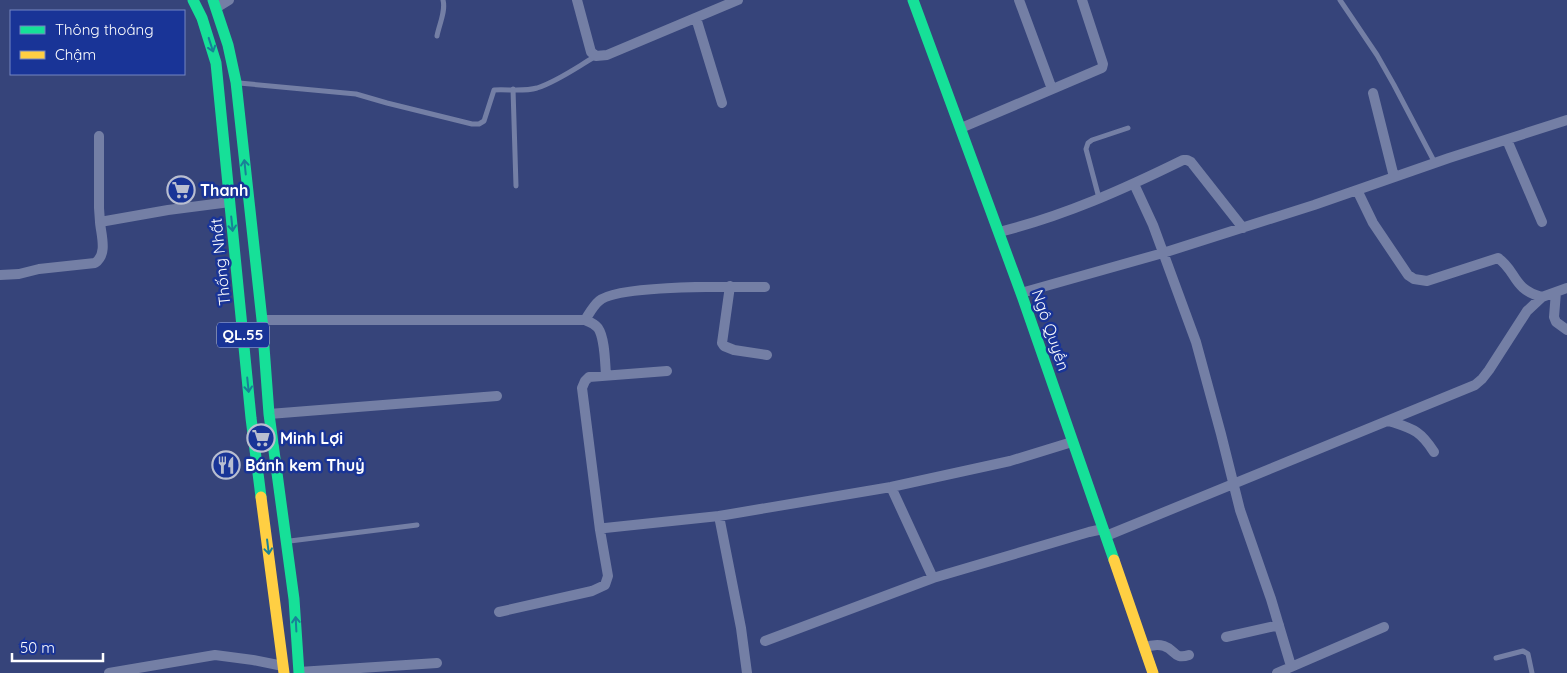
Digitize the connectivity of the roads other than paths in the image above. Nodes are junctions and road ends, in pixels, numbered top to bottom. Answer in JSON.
{"nodes":[{"id":1,"x":193,"y":0,"type":"edge"},
{"id":2,"x":230,"y":0,"type":"edge"},
{"id":3,"x":443,"y":0,"type":"edge"},
{"id":4,"x":578,"y":0,"type":"edge"},
{"id":5,"x":738,"y":0,"type":"edge"},
{"id":6,"x":913,"y":0,"type":"edge"},
{"id":7,"x":1020,"y":0,"type":"edge"},
{"id":8,"x":1082,"y":0,"type":"edge"},
{"id":9,"x":1340,"y":0,"type":"edge"},
{"id":10,"x":214,"y":4,"type":"edge"},
{"id":11,"x":696,"y":18,"type":"junction"},
{"id":12,"x":437,"y":36,"type":"dead end"},
{"id":13,"x":596,"y":56,"type":"junction"},
{"id":14,"x":236,"y":82,"type":"junction"},
{"id":15,"x":513,"y":89,"type":"junction"},
{"id":16,"x":1052,"y":89,"type":"junction"},
{"id":17,"x":1373,"y":93,"type":"dead end"},
{"id":18,"x":722,"y":103,"type":"dead end"},
{"id":19,"x":1567,"y":120,"type":"edge"},
{"id":20,"x":960,"y":128,"type":"junction"},
{"id":21,"x":1128,"y":128,"type":"dead end"},
{"id":22,"x":100,"y":136,"type":"dead end"},
{"id":23,"x":1507,"y":140,"type":"junction"},
{"id":24,"x":1435,"y":163,"type":"junction"},
{"id":25,"x":1394,"y":177,"type":"junction"},
{"id":26,"x":1134,"y":184,"type":"junction"},
{"id":27,"x":516,"y":186,"type":"dead end"},
{"id":28,"x":1356,"y":190,"type":"junction"},
{"id":29,"x":1099,"y":198,"type":"junction"},
{"id":30,"x":230,"y":202,"type":"junction"},
{"id":31,"x":100,"y":222,"type":"junction"},
{"id":32,"x":1542,"y":222,"type":"dead end"},
{"id":33,"x":1242,"y":228,"type":"junction"},
{"id":34,"x":999,"y":232,"type":"junction"},
{"id":35,"x":1163,"y":253,"type":"junction"},
{"id":36,"x":0,"y":275,"type":"edge"},
{"id":37,"x":256,"y":276,"type":"junction"},
{"id":38,"x":238,"y":278,"type":"junction"},
{"id":39,"x":730,"y":286,"type":"junction"},
{"id":40,"x":765,"y":287,"type":"dead end"},
{"id":41,"x":1567,"y":288,"type":"edge"},
{"id":42,"x":1556,"y":292,"type":"junction"},
{"id":43,"x":1021,"y":293,"type":"junction"},
{"id":44,"x":1542,"y":297,"type":"junction"},
{"id":45,"x":262,"y":320,"type":"junction"},
{"id":46,"x":585,"y":320,"type":"junction"},
{"id":47,"x":1567,"y":330,"type":"edge"},
{"id":48,"x":767,"y":355,"type":"dead end"},
{"id":49,"x":667,"y":370,"type":"dead end"},
{"id":50,"x":606,"y":375,"type":"junction"},
{"id":51,"x":497,"y":396,"type":"dead end"},
{"id":52,"x":269,"y":414,"type":"junction"},
{"id":53,"x":1389,"y":420,"type":"junction"},
{"id":54,"x":1072,"y":442,"type":"junction"},
{"id":55,"x":1434,"y":452,"type":"dead end"},
{"id":56,"x":1233,"y":483,"type":"junction"},
{"id":57,"x":891,"y":487,"type":"junction"},
{"id":58,"x":719,"y":516,"type":"junction"},
{"id":59,"x":417,"y":525,"type":"dead end"},
{"id":60,"x":600,"y":530,"type":"junction"},
{"id":61,"x":1104,"y":532,"type":"junction"},
{"id":62,"x":287,"y":541,"type":"junction"},
{"id":63,"x":933,"y":578,"type":"junction"},
{"id":64,"x":499,"y":612,"type":"dead end"},
{"id":65,"x":1279,"y":625,"type":"junction"},
{"id":66,"x":1384,"y":627,"type":"dead end"},
{"id":67,"x":1226,"y":637,"type":"dead end"},
{"id":68,"x":765,"y":641,"type":"dead end"},
{"id":69,"x":297,"y":648,"type":"junction"},
{"id":70,"x":1144,"y":648,"type":"junction"},
{"id":71,"x":282,"y":649,"type":"junction"},
{"id":72,"x":1190,"y":654,"type":"dead end"},
{"id":73,"x":1496,"y":658,"type":"dead end"},
{"id":74,"x":437,"y":663,"type":"dead end"},
{"id":75,"x":1291,"y":666,"type":"junction"},
{"id":76,"x":284,"y":669,"type":"edge"},
{"id":77,"x":299,"y":672,"type":"edge"},
{"id":78,"x":109,"y":673,"type":"edge"},
{"id":79,"x":747,"y":673,"type":"edge"},
{"id":80,"x":1153,"y":673,"type":"edge"},
{"id":81,"x":1277,"y":673,"type":"edge"},
{"id":82,"x":1532,"y":673,"type":"edge"}],
"edges":[{"from":1,"to":30,"type":"main road","name":"Thống Nhất","number":"QL.55","one_way":true},
{"from":2,"to":10,"type":"street"},
{"from":3,"to":12,"type":"lane"},
{"from":4,"to":13,"type":"street"},
{"from":5,"to":11,"type":"street"},
{"from":6,"to":20,"type":"main road","name":"Ngô Quyền"},
{"from":7,"to":16,"type":"street"},
{"from":8,"to":16,"type":"street"},
{"from":9,"to":24,"type":"lane"},
{"from":10,"to":14,"type":"main road","number":"QL.55"},
{"from":11,"to":13,"type":"street"},
{"from":11,"to":18,"type":"street"},
{"from":13,"to":15,"type":"lane"},
{"from":14,"to":15,"type":"lane"},
{"from":37,"to":14,"type":"main road","number":"QL.55","one_way":true},
{"from":15,"to":27,"type":"lane"},
{"from":16,"to":20,"type":"street"},
{"from":17,"to":25,"type":"street"},
{"from":19,"to":23,"type":"street"},
{"from":20,"to":34,"type":"main road","name":"Ngô Quyền"},
{"from":21,"to":29,"type":"lane"},
{"from":22,"to":31,"type":"street"},
{"from":23,"to":24,"type":"street"},
{"from":23,"to":32,"type":"street"},
{"from":24,"to":25,"type":"street"},
{"from":25,"to":28,"type":"street"},
{"from":26,"to":29,"type":"street"},
{"from":26,"to":33,"type":"street"},
{"from":26,"to":35,"type":"street"},
{"from":28,"to":33,"type":"street"},
{"from":28,"to":44,"type":"street"},
{"from":29,"to":34,"type":"street"},
{"from":30,"to":31,"type":"street"},
{"from":30,"to":38,"type":"main road","name":"Thống Nhất","number":"QL.55","one_way":true},
{"from":31,"to":36,"type":"street"},
{"from":33,"to":35,"type":"street"},
{"from":34,"to":43,"type":"main road","name":"Ngô Quyền"},
{"from":35,"to":43,"type":"street"},
{"from":35,"to":56,"type":"street"},
{"from":37,"to":38,"type":"main road"},
{"from":37,"to":45,"type":"main road","number":"QL.55"},
{"from":38,"to":71,"type":"main road","name":"Thống Nhất","number":"QL.55","one_way":true},
{"from":39,"to":40,"type":"street"},
{"from":39,"to":46,"type":"street"},
{"from":39,"to":48,"type":"street"},
{"from":41,"to":42,"type":"street"},
{"from":42,"to":44,"type":"street"},
{"from":42,"to":47,"type":"street"},
{"from":43,"to":54,"type":"main road","name":"Ngô Quyền"},
{"from":44,"to":53,"type":"street"},
{"from":45,"to":46,"type":"street"},
{"from":45,"to":52,"type":"main road","number":"QL.55"},
{"from":46,"to":50,"type":"street"},
{"from":49,"to":50,"type":"street"},
{"from":50,"to":60,"type":"street"},
{"from":51,"to":52,"type":"street"},
{"from":52,"to":62,"type":"main road","number":"QL.55"},
{"from":53,"to":55,"type":"street"},
{"from":53,"to":56,"type":"street"},
{"from":54,"to":57,"type":"street"},
{"from":54,"to":61,"type":"main road","name":"Ngô Quyền"},
{"from":56,"to":61,"type":"street"},
{"from":56,"to":65,"type":"street"},
{"from":57,"to":58,"type":"street"},
{"from":57,"to":63,"type":"street"},
{"from":58,"to":60,"type":"street"},
{"from":58,"to":79,"type":"street"},
{"from":59,"to":62,"type":"lane"},
{"from":60,"to":64,"type":"street"},
{"from":61,"to":63,"type":"street"},
{"from":61,"to":70,"type":"main road","name":"Ngô Quyền"},
{"from":69,"to":62,"type":"main road","number":"QL.55","one_way":true},
{"from":63,"to":68,"type":"street"},
{"from":65,"to":67,"type":"street"},
{"from":65,"to":75,"type":"street"},
{"from":66,"to":75,"type":"street"},
{"from":69,"to":71,"type":"main road"},
{"from":69,"to":77,"type":"main road","number":"QL.55"},
{"from":70,"to":72,"type":"street"},
{"from":70,"to":80,"type":"main road","name":"Ngô Quyền"},
{"from":71,"to":76,"type":"main road","name":"Thống Nhất","number":"QL.55"},
{"from":73,"to":82,"type":"lane"},
{"from":74,"to":77,"type":"street"},
{"from":75,"to":81,"type":"street"},
{"from":76,"to":78,"type":"street"}]}
